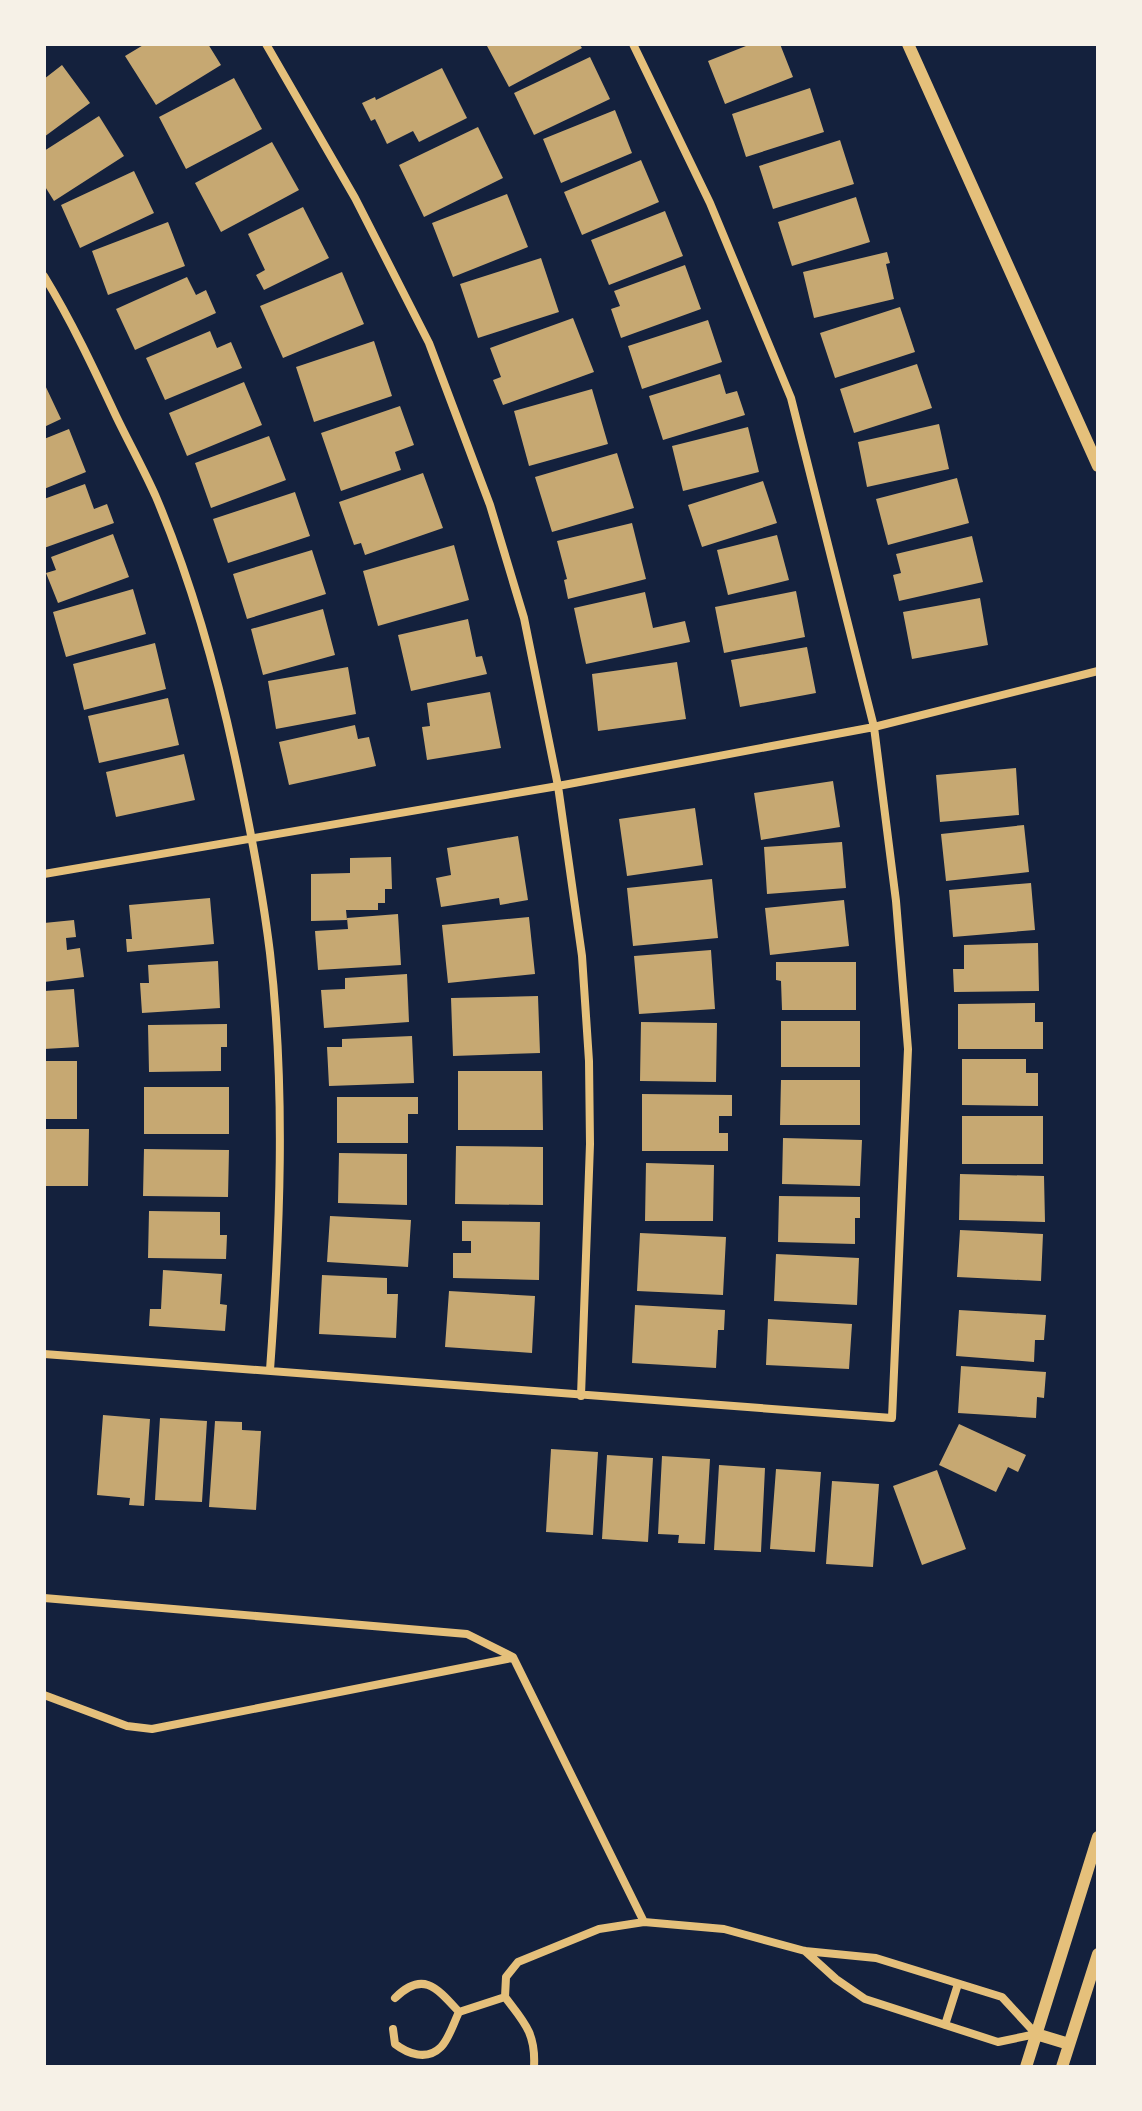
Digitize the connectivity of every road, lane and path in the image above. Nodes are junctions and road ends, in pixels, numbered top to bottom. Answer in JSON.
{"nodes":[{"id":1,"x":266,"y":44,"type":"edge"},
{"id":2,"x":633,"y":44,"type":"edge"},
{"id":3,"x":908,"y":44,"type":"edge"},
{"id":4,"x":44,"y":276,"type":"edge"},
{"id":5,"x":1098,"y":466,"type":"edge"},
{"id":6,"x":1098,"y":671,"type":"edge"},
{"id":7,"x":874,"y":727,"type":"junction"},
{"id":8,"x":558,"y":786,"type":"junction"},
{"id":9,"x":252,"y":836,"type":"junction"},
{"id":10,"x":44,"y":874,"type":"edge"},
{"id":11,"x":44,"y":1354,"type":"edge"},
{"id":12,"x":270,"y":1370,"type":"junction"},
{"id":13,"x":581,"y":1396,"type":"junction"},
{"id":14,"x":44,"y":1598,"type":"edge"},
{"id":15,"x":513,"y":1657,"type":"junction"},
{"id":16,"x":44,"y":1695,"type":"edge"},
{"id":17,"x":1098,"y":1837,"type":"edge"},
{"id":18,"x":644,"y":1922,"type":"junction"},
{"id":19,"x":805,"y":1951,"type":"junction"},
{"id":20,"x":1098,"y":1954,"type":"edge"},
{"id":21,"x":958,"y":1984,"type":"junction"},
{"id":22,"x":505,"y":1997,"type":"junction"},
{"id":23,"x":395,"y":1998,"type":"dead end"},
{"id":24,"x":459,"y":2012,"type":"junction"},
{"id":25,"x":945,"y":2025,"type":"junction"},
{"id":26,"x":393,"y":2029,"type":"dead end"},
{"id":27,"x":1036,"y":2034,"type":"junction"},
{"id":28,"x":1069,"y":2044,"type":"junction"},
{"id":29,"x":534,"y":2067,"type":"edge"},
{"id":30,"x":1026,"y":2067,"type":"edge"},
{"id":31,"x":1062,"y":2067,"type":"edge"}],
"edges":[{"from":1,"to":8,"type":"street"},
{"from":2,"to":7,"type":"street"},
{"from":3,"to":5,"type":"street"},
{"from":4,"to":9,"type":"street"},
{"from":6,"to":7,"type":"street"},
{"from":7,"to":8,"type":"street"},
{"from":7,"to":13,"type":"street"},
{"from":8,"to":9,"type":"street"},
{"from":8,"to":13,"type":"street"},
{"from":9,"to":10,"type":"street"},
{"from":9,"to":12,"type":"street"},
{"from":11,"to":12,"type":"street"},
{"from":12,"to":13,"type":"street"},
{"from":14,"to":15,"type":"street"},
{"from":15,"to":16,"type":"street"},
{"from":15,"to":18,"type":"street"},
{"from":17,"to":27,"type":"street"},
{"from":18,"to":19,"type":"street"},
{"from":18,"to":22,"type":"street"},
{"from":19,"to":21,"type":"street"},
{"from":19,"to":25,"type":"street"},
{"from":20,"to":28,"type":"street"},
{"from":21,"to":25,"type":"street"},
{"from":21,"to":27,"type":"street"},
{"from":22,"to":24,"type":"street"},
{"from":22,"to":29,"type":"street"},
{"from":23,"to":24,"type":"street"},
{"from":24,"to":26,"type":"street"},
{"from":25,"to":27,"type":"street"},
{"from":27,"to":28,"type":"street"},
{"from":27,"to":30,"type":"street"},
{"from":28,"to":31,"type":"street"}]}
